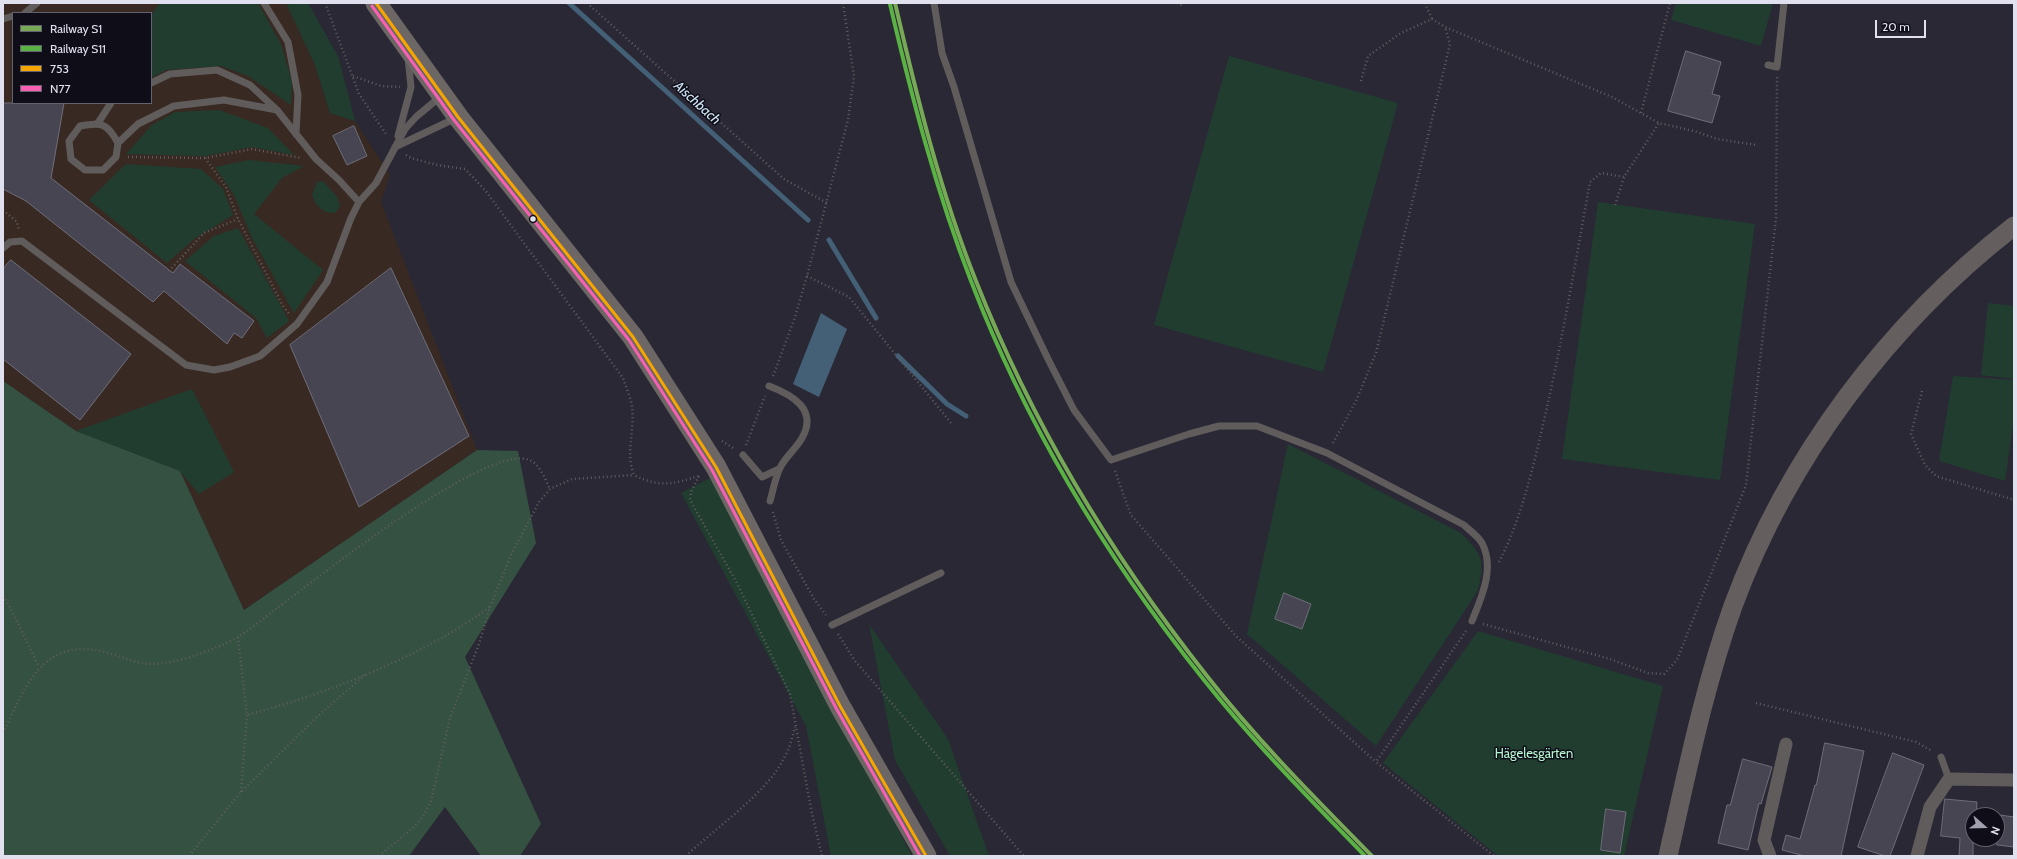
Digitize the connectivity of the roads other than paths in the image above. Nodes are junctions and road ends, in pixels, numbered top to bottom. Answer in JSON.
{"nodes":[{"id":1,"x":38,"y":3,"type":"edge"},
{"id":2,"x":264,"y":3,"type":"edge"},
{"id":3,"x":376,"y":3,"type":"edge"},
{"id":4,"x":934,"y":3,"type":"edge"},
{"id":5,"x":1784,"y":3,"type":"edge"},
{"id":6,"x":26,"y":12,"type":"edge"},
{"id":7,"x":406,"y":45,"type":"junction"},
{"id":8,"x":1768,"y":65,"type":"dead end"},
{"id":9,"x":152,"y":83,"type":"edge"},
{"id":10,"x":443,"y":94,"type":"junction"},
{"id":11,"x":110,"y":104,"type":"edge"},
{"id":12,"x":277,"y":110,"type":"junction"},
{"id":13,"x":458,"y":117,"type":"junction"},
{"id":14,"x":98,"y":123,"type":"junction"},
{"id":15,"x":296,"y":134,"type":"junction"},
{"id":16,"x":118,"y":144,"type":"junction"},
{"id":17,"x":395,"y":147,"type":"junction"},
{"id":18,"x":359,"y":202,"type":"junction"},
{"id":19,"x":2014,"y":226,"type":"edge"},
{"id":20,"x":3,"y":248,"type":"edge"},
{"id":21,"x":769,"y":386,"type":"road end"},
{"id":22,"x":743,"y":455,"type":"road end"},
{"id":23,"x":779,"y":468,"type":"junction"},
{"id":24,"x":770,"y":501,"type":"road end"},
{"id":25,"x":941,"y":573,"type":"dead end"},
{"id":26,"x":1472,"y":621,"type":"road end"},
{"id":27,"x":832,"y":625,"type":"road end"},
{"id":28,"x":1786,"y":744,"type":"dead end"},
{"id":29,"x":1941,"y":757,"type":"road end"},
{"id":30,"x":1948,"y":779,"type":"junction"},
{"id":31,"x":2014,"y":780,"type":"edge"},
{"id":32,"x":926,"y":856,"type":"edge"},
{"id":33,"x":1668,"y":856,"type":"edge"},
{"id":34,"x":1770,"y":856,"type":"edge"},
{"id":35,"x":1917,"y":856,"type":"edge"}],
"edges":[{"from":1,"to":6,"type":"lane"},
{"from":2,"to":15,"type":"lane"},
{"from":3,"to":7,"type":"main road"},
{"from":4,"to":26,"type":"lane"},
{"from":5,"to":8,"type":"lane"},
{"from":7,"to":10,"type":"main road"},
{"from":7,"to":17,"type":"lane"},
{"from":9,"to":12,"type":"lane"},
{"from":10,"to":13,"type":"main road"},
{"from":10,"to":17,"type":"lane"},
{"from":11,"to":14,"type":"lane"},
{"from":12,"to":15,"type":"lane"},
{"from":12,"to":16,"type":"lane"},
{"from":13,"to":17,"type":"lane"},
{"from":13,"to":32,"type":"main road"},
{"from":14,"to":16,"type":"lane"},
{"from":14,"to":16,"type":"lane"},
{"from":15,"to":18,"type":"lane"},
{"from":17,"to":18,"type":"lane"},
{"from":18,"to":20,"type":"lane"},
{"from":19,"to":33,"type":"street"},
{"from":21,"to":23,"type":"lane"},
{"from":22,"to":23,"type":"lane"},
{"from":23,"to":24,"type":"lane"},
{"from":25,"to":27,"type":"lane"},
{"from":28,"to":34,"type":"street"},
{"from":29,"to":30,"type":"lane"},
{"from":30,"to":31,"type":"street"},
{"from":30,"to":35,"type":"street"}]}
